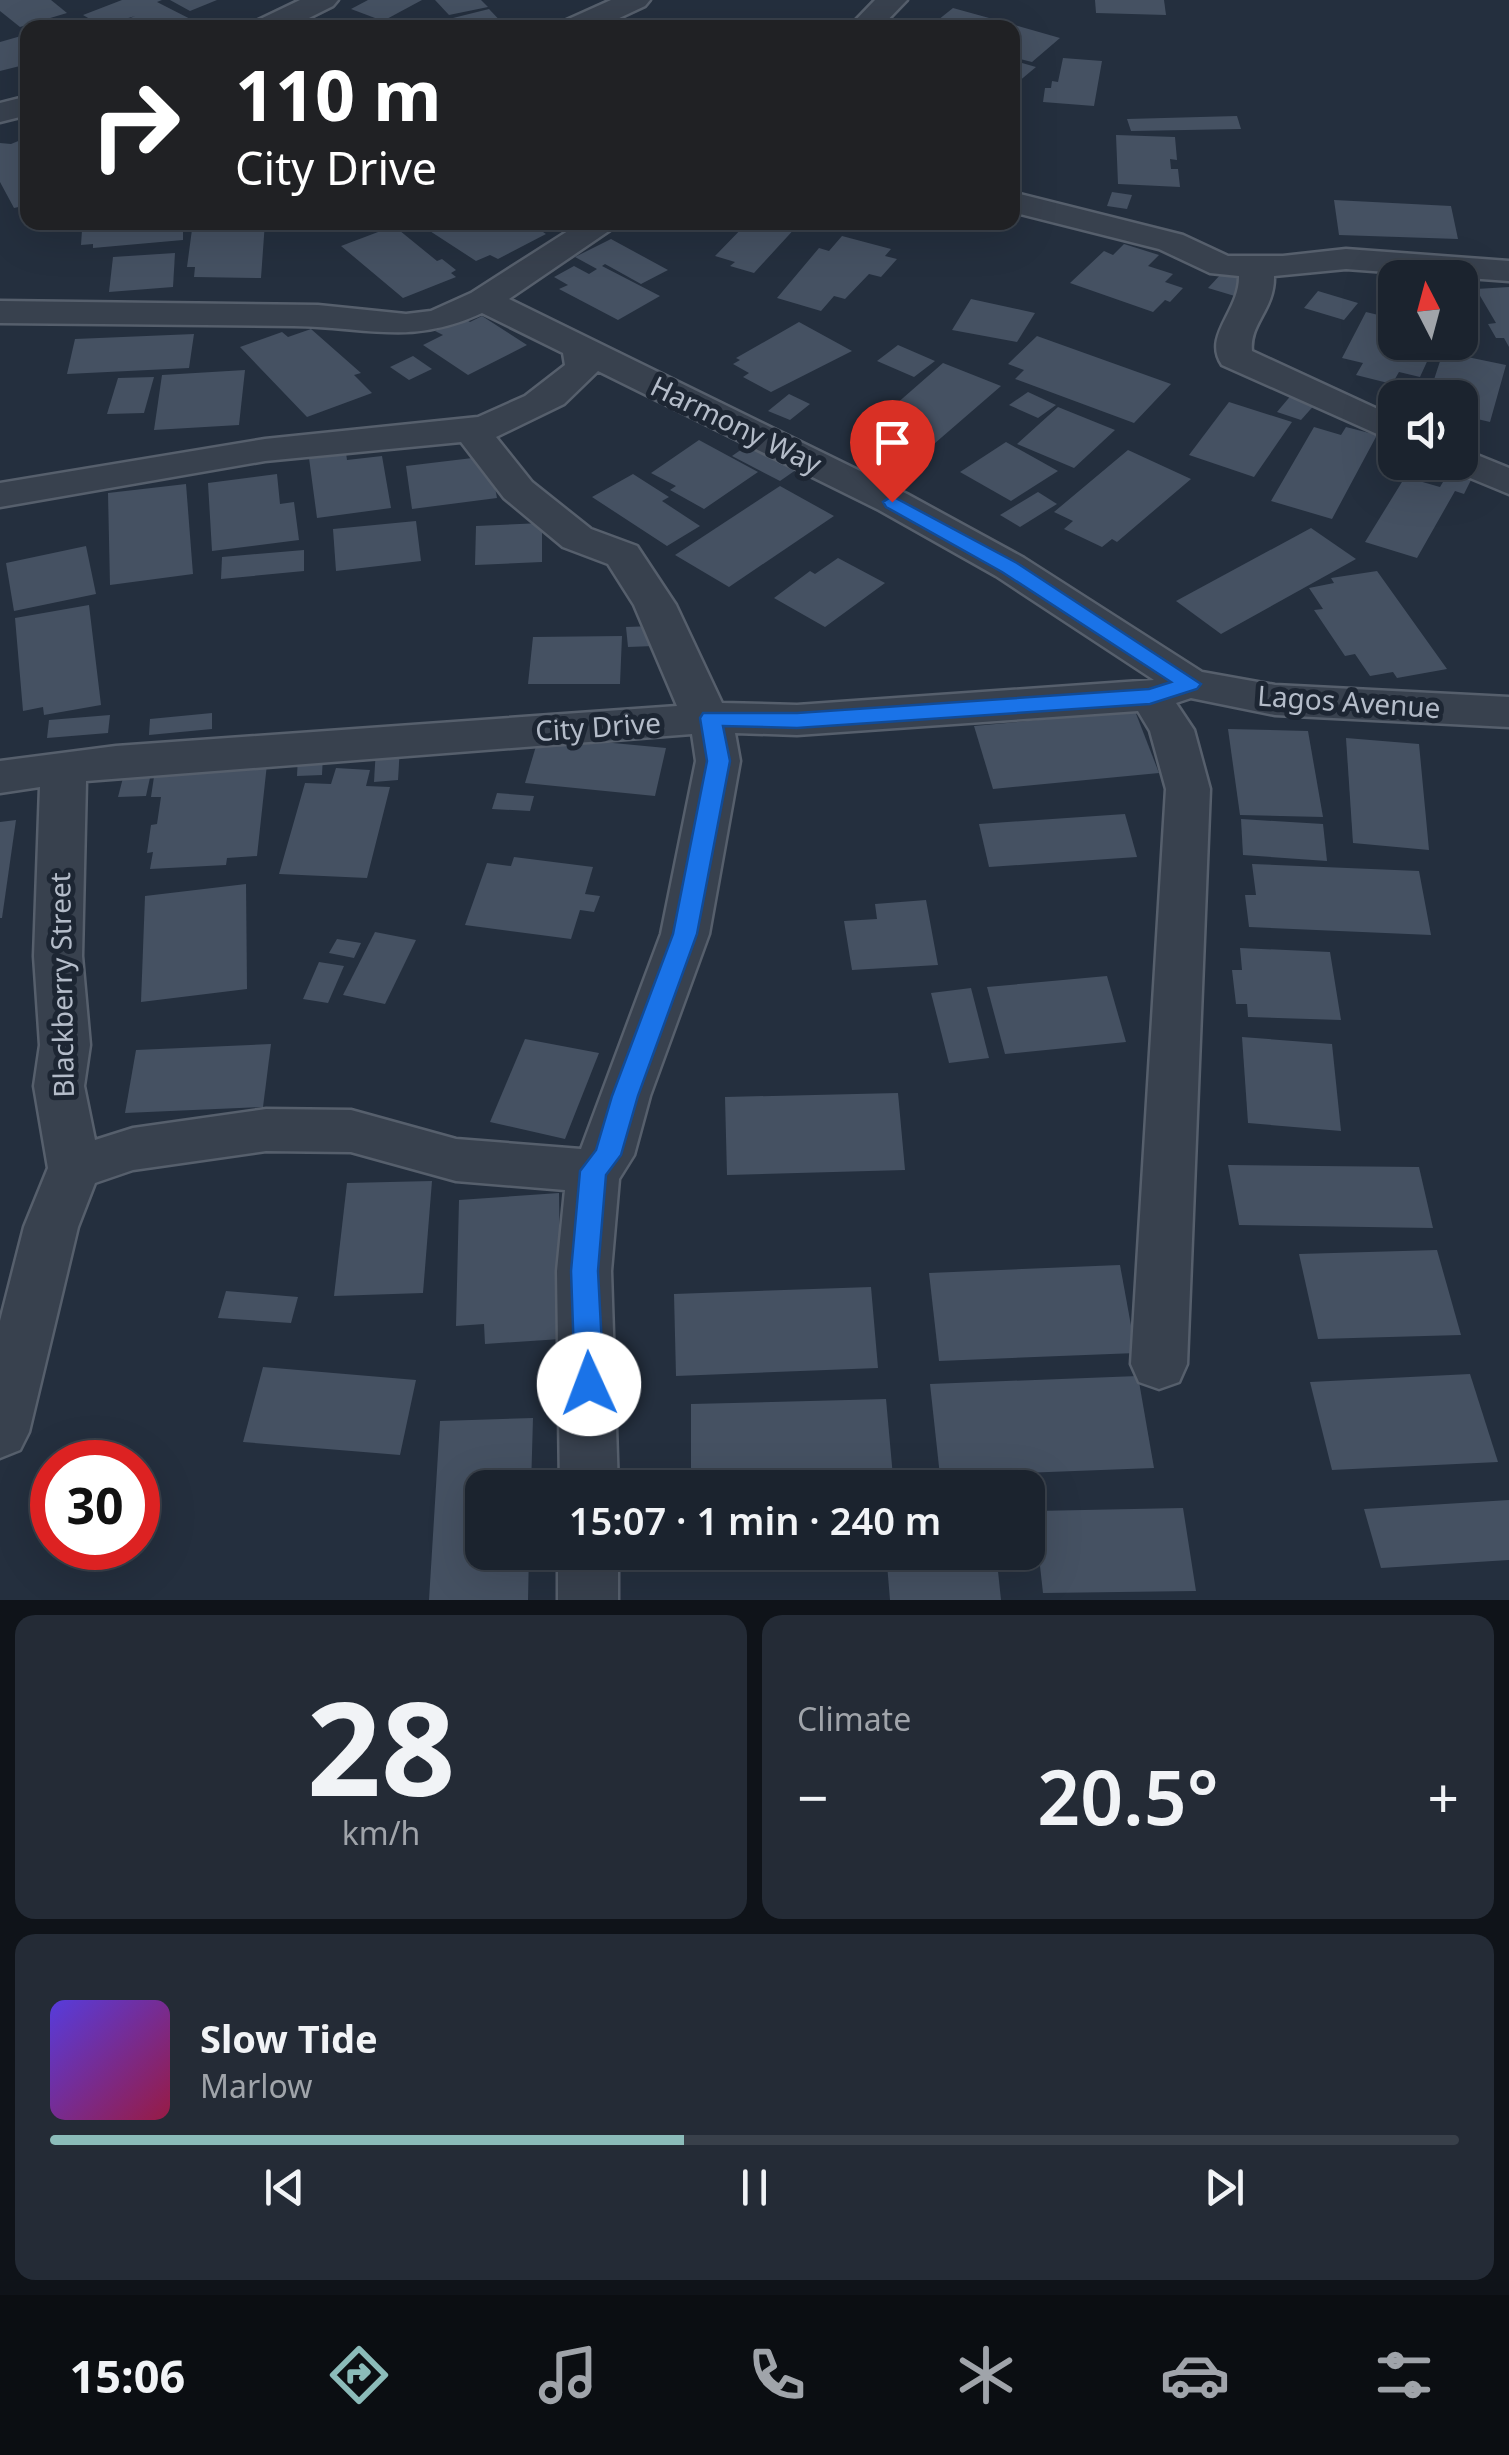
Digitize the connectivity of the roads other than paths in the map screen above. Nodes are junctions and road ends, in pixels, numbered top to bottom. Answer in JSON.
{"nodes":[{"id":1,"x":323,"y":0,"type":"edge"},
{"id":2,"x":635,"y":0,"type":"edge"},
{"id":3,"x":892,"y":0,"type":"edge"},
{"id":4,"x":282,"y":20,"type":"edge"},
{"id":5,"x":591,"y":20,"type":"edge"},
{"id":6,"x":871,"y":20,"type":"edge"},
{"id":7,"x":1020,"y":204,"type":"edge"},
{"id":8,"x":593,"y":230,"type":"edge"},
{"id":9,"x":1256,"y":266,"type":"junction"},
{"id":10,"x":1509,"y":271,"type":"edge"},
{"id":11,"x":483,"y":300,"type":"junction"},
{"id":12,"x":0,"y":312,"type":"edge"},
{"id":13,"x":581,"y":352,"type":"junction"},
{"id":14,"x":1378,"y":423,"type":"edge"},
{"id":15,"x":471,"y":430,"type":"junction"},
{"id":16,"x":1478,"y":468,"type":"edge"},
{"id":17,"x":1509,"y":482,"type":"edge"},
{"id":18,"x":0,"y":495,"type":"edge"},
{"id":19,"x":1170,"y":690,"type":"junction"},
{"id":20,"x":1509,"y":712,"type":"edge"},
{"id":21,"x":711,"y":718,"type":"junction"},
{"id":22,"x":66,"y":767,"type":"junction"},
{"id":23,"x":0,"y":777,"type":"edge"},
{"id":24,"x":74,"y":1168,"type":"junction"},
{"id":25,"x":593,"y":1171,"type":"junction"},
{"id":26,"x":1160,"y":1364,"type":"dead end"},
{"id":27,"x":0,"y":1432,"type":"edge"},
{"id":28,"x":589,"y":1470,"type":"edge"},
{"id":29,"x":588,"y":1570,"type":"edge"},
{"id":30,"x":588,"y":1600,"type":"edge"}],
"edges":[{"from":1,"to":4,"type":"street"},
{"from":2,"to":5,"type":"street"},
{"from":3,"to":6,"type":"street"},
{"from":7,"to":9,"type":"street"},
{"from":8,"to":11,"type":"street"},
{"from":9,"to":10,"type":"street"},
{"from":9,"to":14,"type":"street"},
{"from":11,"to":12,"type":"street"},
{"from":11,"to":13,"type":"street","name":"Harmony Way"},
{"from":13,"to":15,"type":"street"},
{"from":13,"to":19,"type":"street","name":"Harmony Way"},
{"from":15,"to":18,"type":"street"},
{"from":15,"to":21,"type":"street"},
{"from":16,"to":17,"type":"street"},
{"from":19,"to":20,"type":"street","name":"Lagos Avenue"},
{"from":19,"to":21,"type":"street","name":"City Drive"},
{"from":19,"to":26,"type":"street"},
{"from":21,"to":22,"type":"street","name":"City Drive"},
{"from":21,"to":25,"type":"street"},
{"from":22,"to":23,"type":"street","name":"City Drive"},
{"from":22,"to":24,"type":"street","name":"Blackberry Street"},
{"from":24,"to":25,"type":"street"},
{"from":24,"to":27,"type":"street"},
{"from":25,"to":28,"type":"street"},
{"from":29,"to":30,"type":"street"}]}
